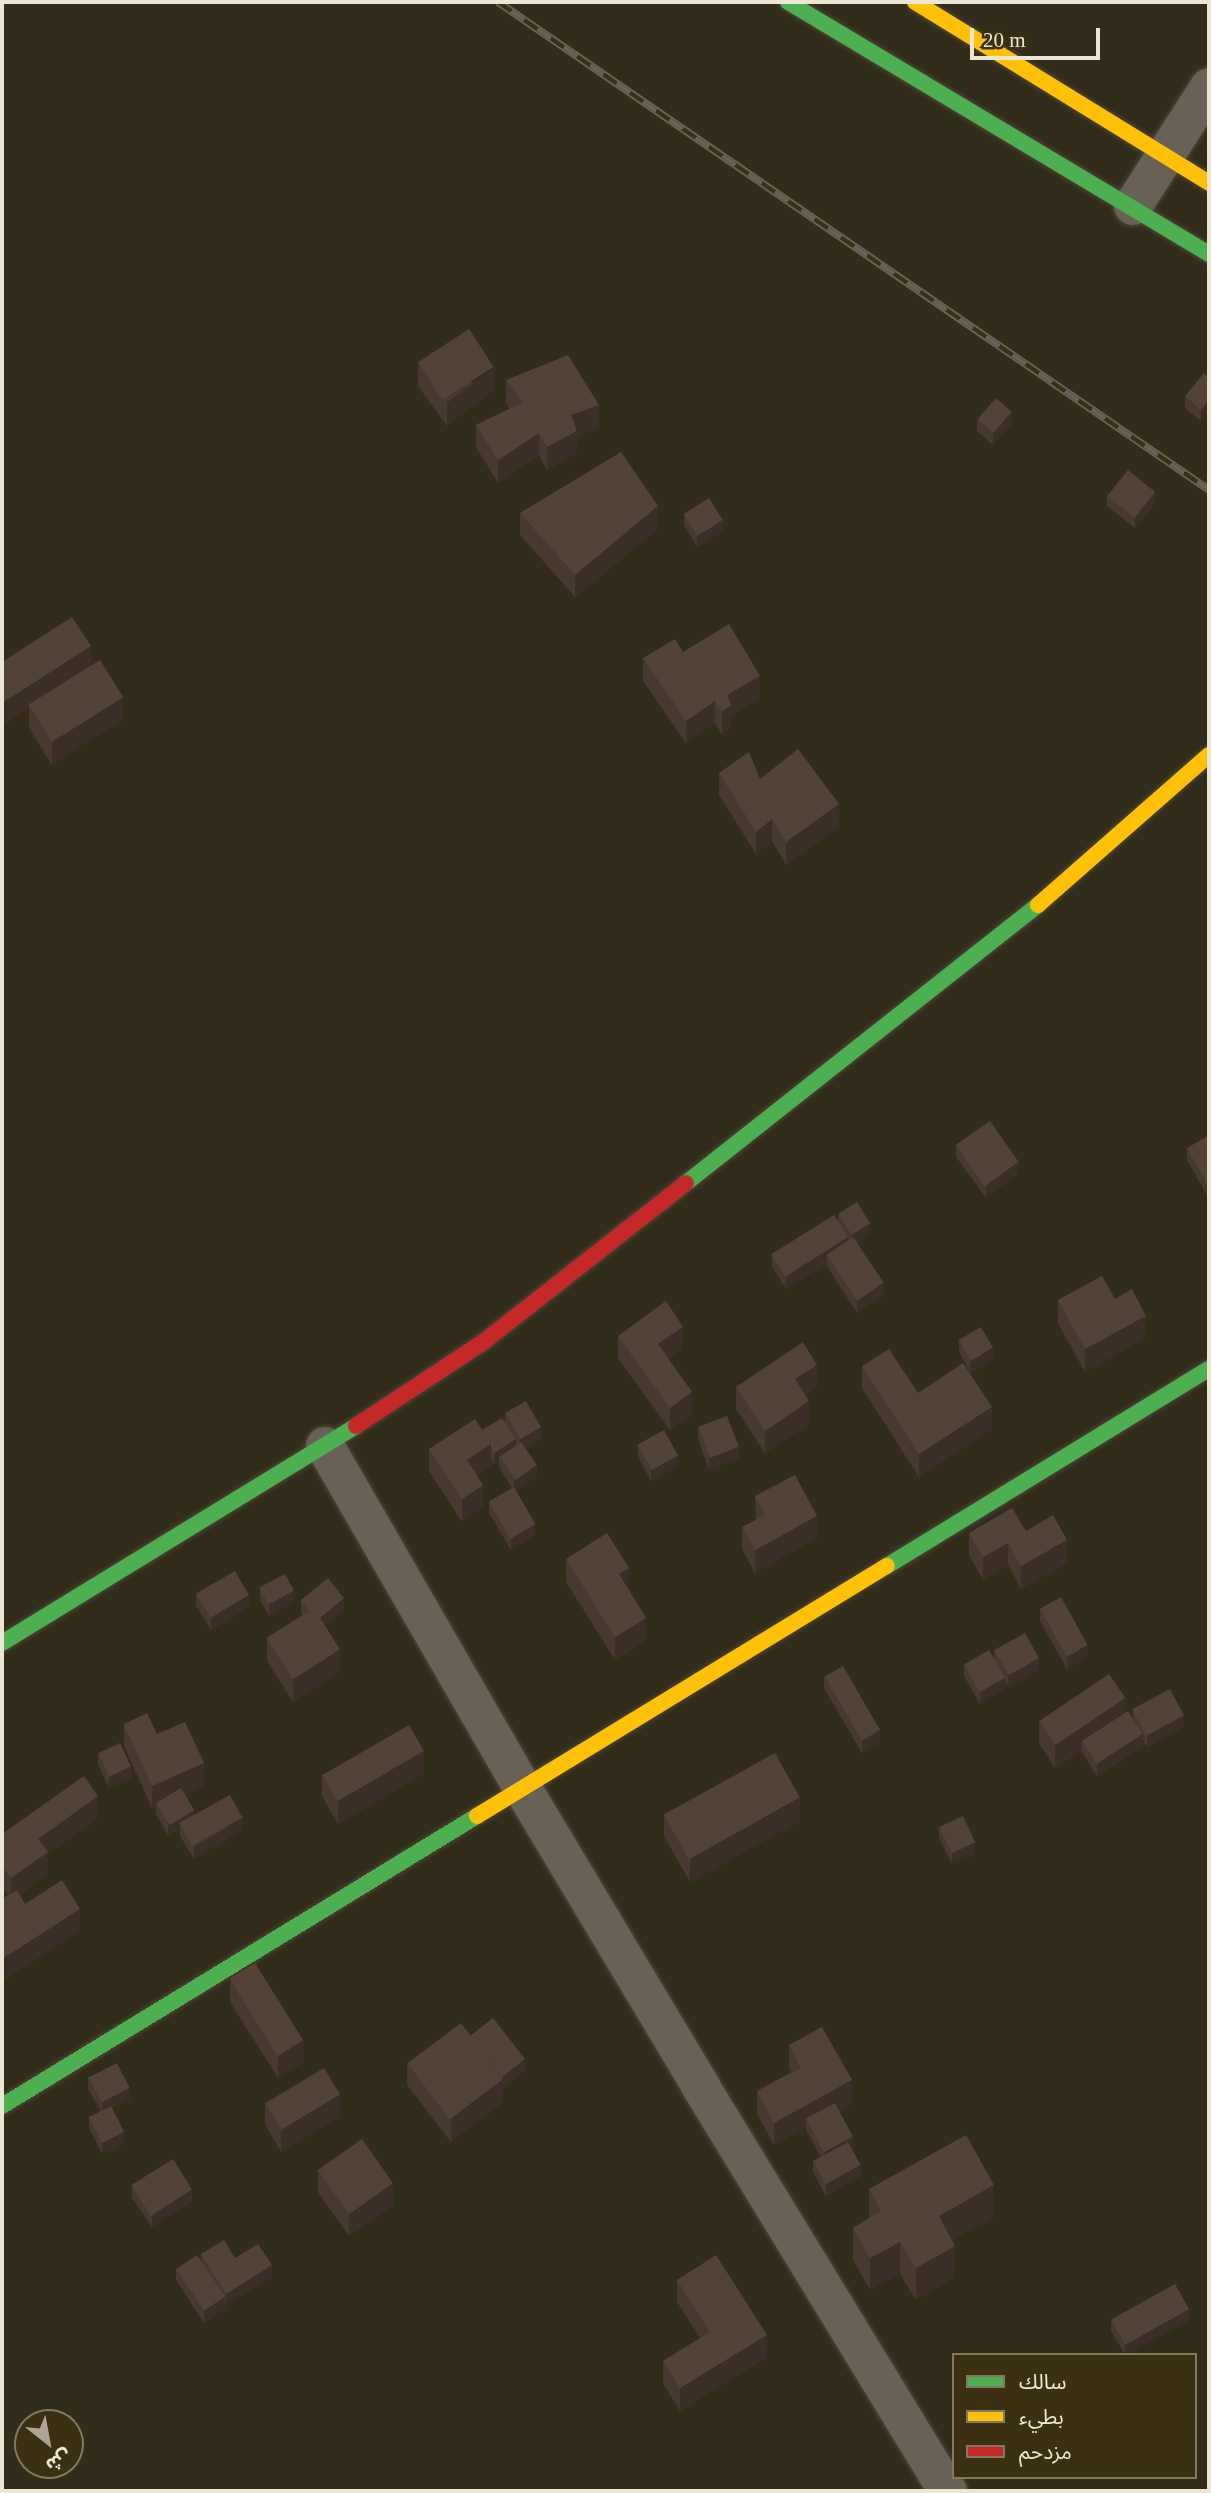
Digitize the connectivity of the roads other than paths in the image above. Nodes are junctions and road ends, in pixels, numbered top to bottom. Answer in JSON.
{"nodes":[{"id":1,"x":788,"y":2,"type":"edge"},
{"id":2,"x":915,"y":2,"type":"edge"},
{"id":3,"x":1209,"y":87,"type":"edge"},
{"id":4,"x":1165,"y":154,"type":"junction"},
{"id":5,"x":1209,"y":183,"type":"edge"},
{"id":6,"x":1133,"y":206,"type":"junction"},
{"id":7,"x":1209,"y":254,"type":"edge"},
{"id":8,"x":1209,"y":755,"type":"edge"},
{"id":9,"x":1209,"y":1369,"type":"edge"},
{"id":10,"x":325,"y":1446,"type":"junction"},
{"id":11,"x":2,"y":1643,"type":"edge"},
{"id":12,"x":523,"y":1789,"type":"junction"},
{"id":13,"x":2,"y":2106,"type":"edge"},
{"id":14,"x":948,"y":2491,"type":"edge"}],
"edges":[{"from":1,"to":6,"type":"street"},
{"from":2,"to":4,"type":"street"},
{"from":3,"to":4,"type":"street"},
{"from":4,"to":5,"type":"street"},
{"from":4,"to":6,"type":"street"},
{"from":6,"to":7,"type":"street"},
{"from":8,"to":10,"type":"street"},
{"from":9,"to":12,"type":"street"},
{"from":10,"to":11,"type":"street"},
{"from":10,"to":12,"type":"street"},
{"from":12,"to":13,"type":"street"},
{"from":12,"to":14,"type":"street"}]}
